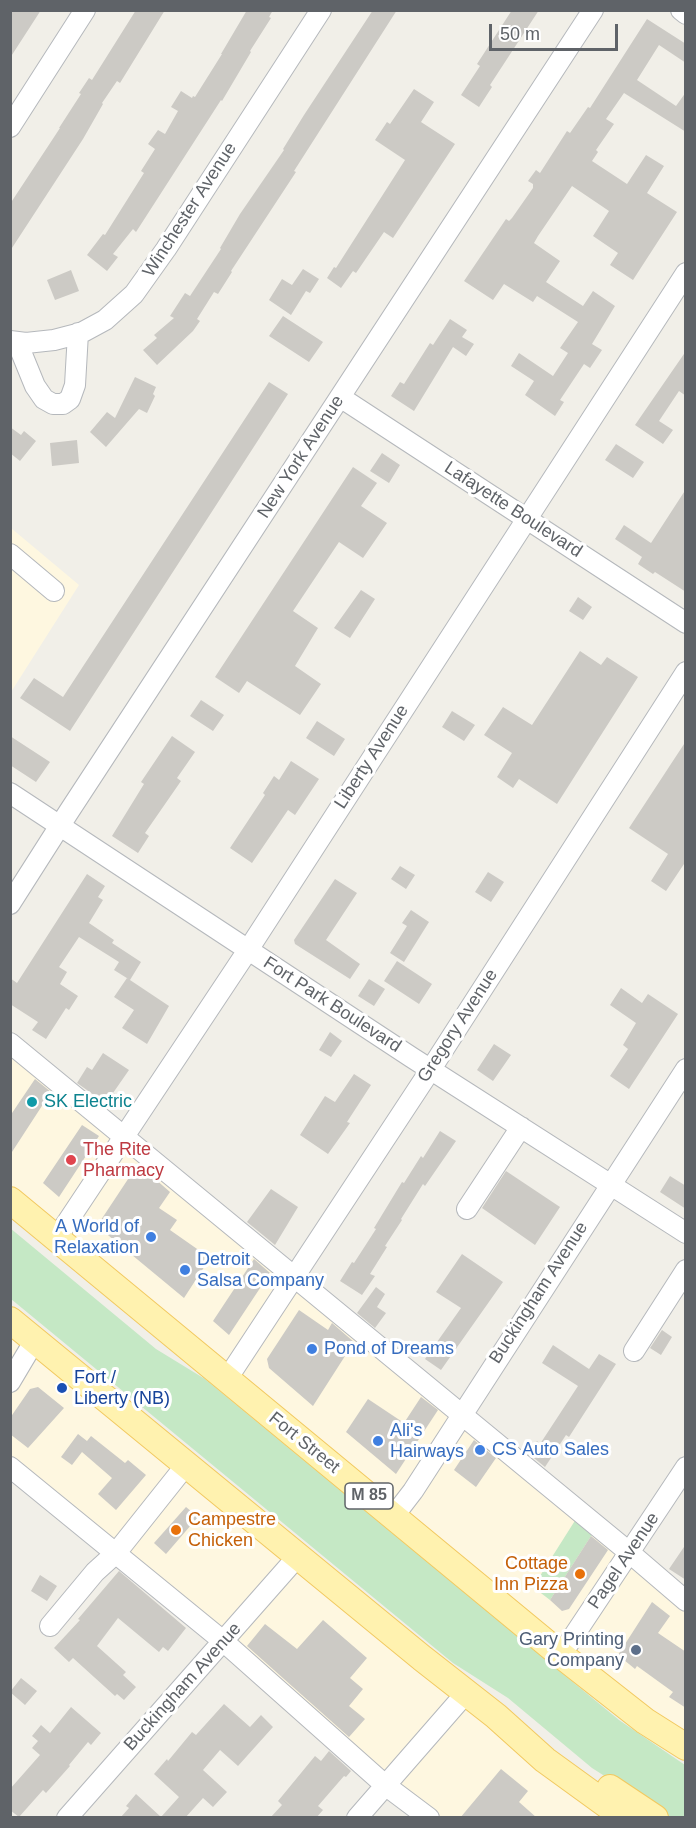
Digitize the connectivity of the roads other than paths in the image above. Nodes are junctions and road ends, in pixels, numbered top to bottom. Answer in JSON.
{"nodes":[{"id":1,"x":85,"y":10,"type":"edge"},
{"id":2,"x":321,"y":10,"type":"edge"},
{"id":3,"x":593,"y":10,"type":"edge"},
{"id":4,"x":681,"y":10,"type":"edge"},
{"id":5,"x":686,"y":14,"type":"edge"},
{"id":6,"x":10,"y":128,"type":"edge"},
{"id":7,"x":686,"y":273,"type":"edge"},
{"id":8,"x":78,"y":333,"type":"junction"},
{"id":9,"x":14,"y":342,"type":"edge"},
{"id":10,"x":340,"y":397,"type":"junction"},
{"id":11,"x":526,"y":518,"type":"junction"},
{"id":12,"x":10,"y":555,"type":"edge"},
{"id":13,"x":54,"y":591,"type":"dead end"},
{"id":14,"x":686,"y":622,"type":"edge"},
{"id":15,"x":686,"y":672,"type":"edge"},
{"id":16,"x":10,"y":793,"type":"edge"},
{"id":17,"x":60,"y":826,"type":"junction"},
{"id":18,"x":10,"y":904,"type":"edge"},
{"id":19,"x":248,"y":950,"type":"junction"},
{"id":20,"x":10,"y":1043,"type":"edge"},
{"id":21,"x":430,"y":1069,"type":"junction"},
{"id":22,"x":686,"y":1069,"type":"edge"},
{"id":23,"x":521,"y":1127,"type":"junction"},
{"id":24,"x":125,"y":1138,"type":"junction"},
{"id":25,"x":610,"y":1184,"type":"junction"},
{"id":26,"x":10,"y":1200,"type":"edge"},
{"id":27,"x":467,"y":1209,"type":"dead end"},
{"id":28,"x":10,"y":1223,"type":"edge"},
{"id":29,"x":686,"y":1233,"type":"edge"},
{"id":30,"x":56,"y":1239,"type":"junction"},
{"id":31,"x":686,"y":1270,"type":"edge"},
{"id":32,"x":295,"y":1276,"type":"junction"},
{"id":33,"x":10,"y":1320,"type":"edge"},
{"id":34,"x":35,"y":1340,"type":"junction"},
{"id":35,"x":634,"y":1351,"type":"dead end"},
{"id":36,"x":196,"y":1354,"type":"junction"},
{"id":37,"x":227,"y":1379,"type":"junction"},
{"id":38,"x":10,"y":1382,"type":"edge"},
{"id":39,"x":460,"y":1414,"type":"junction"},
{"id":40,"x":186,"y":1465,"type":"junction"},
{"id":41,"x":10,"y":1467,"type":"edge"},
{"id":42,"x":686,"y":1467,"type":"edge"},
{"id":43,"x":393,"y":1517,"type":"junction"},
{"id":44,"x":116,"y":1552,"type":"junction"},
{"id":45,"x":630,"y":1553,"type":"junction"},
{"id":46,"x":298,"y":1556,"type":"junction"},
{"id":47,"x":686,"y":1601,"type":"edge"},
{"id":48,"x":50,"y":1626,"type":"dead end"},
{"id":49,"x":223,"y":1641,"type":"junction"},
{"id":50,"x":561,"y":1655,"type":"junction"},
{"id":51,"x":466,"y":1693,"type":"junction"},
{"id":52,"x":496,"y":1716,"type":"junction"},
{"id":53,"x":685,"y":1746,"type":"edge"},
{"id":54,"x":385,"y":1785,"type":"junction"},
{"id":55,"x":67,"y":1818,"type":"edge"},
{"id":56,"x":357,"y":1818,"type":"edge"},
{"id":57,"x":429,"y":1818,"type":"edge"},
{"id":58,"x":625,"y":1818,"type":"edge"},
{"id":59,"x":655,"y":1818,"type":"edge"}],
"edges":[{"from":1,"to":6,"type":"street"},
{"from":2,"to":8,"type":"street","name":"Winchester Avenue"},
{"from":3,"to":10,"type":"street","name":"New York Avenue"},
{"from":4,"to":5,"type":"street"},
{"from":7,"to":11,"type":"street","name":"Liberty Avenue"},
{"from":8,"to":9,"type":"street","name":"Winchester Avenue"},
{"from":8,"to":9,"type":"street"},
{"from":10,"to":11,"type":"street","name":"Lafayette Boulevard"},
{"from":10,"to":17,"type":"street","name":"New York Avenue"},
{"from":11,"to":14,"type":"street","name":"Lafayette Boulevard"},
{"from":11,"to":19,"type":"street","name":"Liberty Avenue"},
{"from":12,"to":13,"type":"street"},
{"from":15,"to":21,"type":"street","name":"Gregory Avenue"},
{"from":16,"to":17,"type":"street","name":"Fort Park Boulevard"},
{"from":17,"to":18,"type":"street","name":"New York Avenue"},
{"from":17,"to":19,"type":"street","name":"Fort Park Boulevard"},
{"from":19,"to":21,"type":"street","name":"Fort Park Boulevard"},
{"from":19,"to":24,"type":"street","name":"Liberty Avenue"},
{"from":20,"to":24,"type":"street"},
{"from":21,"to":23,"type":"street","name":"Fort Park Boulevard"},
{"from":21,"to":32,"type":"street","name":"Gregory Avenue"},
{"from":22,"to":25,"type":"street","name":"Buckingham Avenue"},
{"from":23,"to":25,"type":"street","name":"Fort Park Boulevard"},
{"from":23,"to":27,"type":"street"},
{"from":24,"to":30,"type":"street","name":"Liberty Avenue"},
{"from":24,"to":32,"type":"street"},
{"from":25,"to":29,"type":"street","name":"Fort Park Boulevard"},
{"from":25,"to":39,"type":"street","name":"Buckingham Avenue"},
{"from":26,"to":30,"type":"main road","name":"Fort Street","number":"M 85"},
{"from":28,"to":36,"type":"main road"},
{"from":30,"to":36,"type":"main road","name":"Fort Street","number":"M 85"},
{"from":31,"to":35,"type":"street"},
{"from":32,"to":37,"type":"street","name":"Gregory Avenue"},
{"from":32,"to":39,"type":"street"},
{"from":33,"to":34,"type":"main road"},
{"from":34,"to":38,"type":"street"},
{"from":34,"to":40,"type":"main road"},
{"from":36,"to":37,"type":"main road","name":"Fort Street","number":"M 85"},
{"from":37,"to":43,"type":"main road","name":"Fort Street","number":"M 85"},
{"from":39,"to":43,"type":"street","name":"Buckingham Avenue"},
{"from":39,"to":45,"type":"street"},
{"from":40,"to":44,"type":"street"},
{"from":40,"to":46,"type":"main road"},
{"from":41,"to":44,"type":"street"},
{"from":42,"to":45,"type":"street","name":"Pagel Avenue"},
{"from":43,"to":50,"type":"main road","name":"Fort Street","number":"M 85"},
{"from":44,"to":48,"type":"street"},
{"from":44,"to":49,"type":"street"},
{"from":45,"to":47,"type":"street"},
{"from":45,"to":50,"type":"street","name":"Pagel Avenue"},
{"from":46,"to":49,"type":"street","name":"Buckingham Avenue"},
{"from":46,"to":51,"type":"main road"},
{"from":49,"to":54,"type":"street"},
{"from":49,"to":55,"type":"street","name":"Buckingham Avenue"},
{"from":50,"to":53,"type":"main road","name":"Fort Street","number":"M 85"},
{"from":51,"to":52,"type":"main road"},
{"from":51,"to":54,"type":"street"},
{"from":52,"to":58,"type":"main road"},
{"from":52,"to":59,"type":"main road"},
{"from":54,"to":56,"type":"street"},
{"from":54,"to":57,"type":"street"}]}
